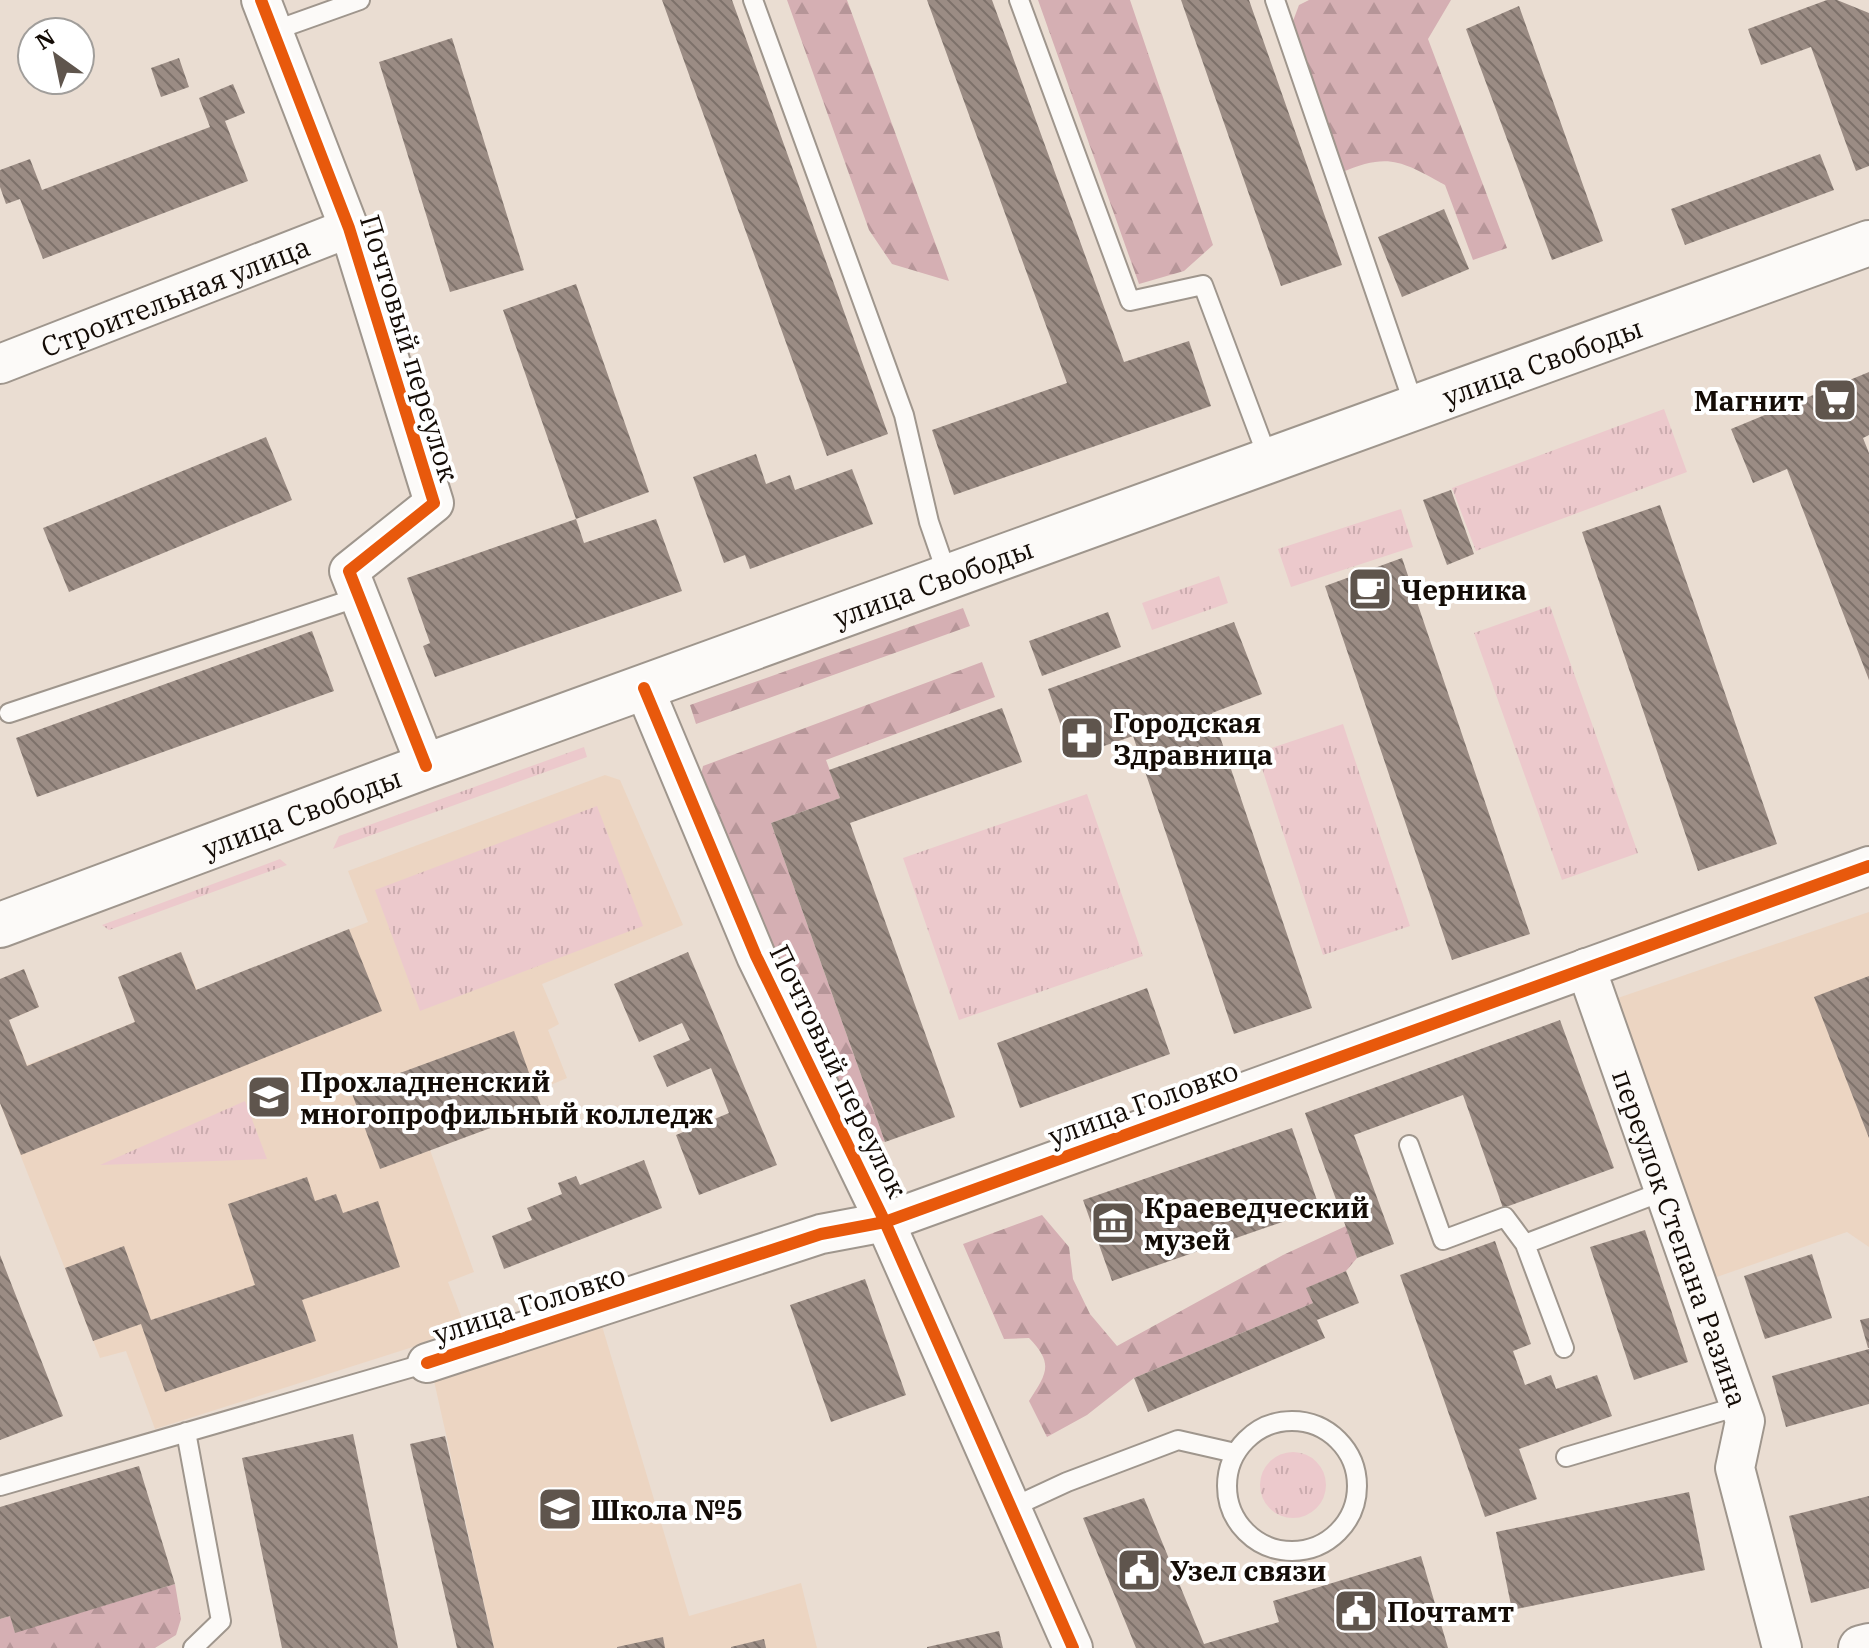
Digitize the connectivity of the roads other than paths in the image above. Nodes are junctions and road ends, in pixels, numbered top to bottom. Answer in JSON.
{"nodes":[{"id":1,"x":360,"y":0,"type":"edge"},
{"id":2,"x":753,"y":0,"type":"edge"},
{"id":3,"x":1019,"y":0,"type":"edge"},
{"id":4,"x":1275,"y":0,"type":"edge"},
{"id":5,"x":267,"y":16,"type":"edge"},
{"id":6,"x":349,"y":228,"type":"junction"},
{"id":7,"x":1869,"y":243,"type":"edge"},
{"id":8,"x":0,"y":364,"type":"edge"},
{"id":9,"x":1415,"y":408,"type":"junction"},
{"id":10,"x":1269,"y":461,"type":"junction"},
{"id":11,"x":948,"y":577,"type":"junction"},
{"id":12,"x":359,"y":597,"type":"junction"},
{"id":13,"x":644,"y":688,"type":"junction"},
{"id":14,"x":9,"y":713,"type":"dead end"},
{"id":15,"x":426,"y":766,"type":"junction"},
{"id":16,"x":1869,"y":866,"type":"edge"},
{"id":17,"x":0,"y":925,"type":"edge"},
{"id":18,"x":1586,"y":968,"type":"junction"},
{"id":19,"x":1409,"y":1145,"type":"dead end"},
{"id":20,"x":1664,"y":1191,"type":"junction"},
{"id":21,"x":885,"y":1222,"type":"junction"},
{"id":22,"x":1525,"y":1244,"type":"junction"},
{"id":23,"x":1564,"y":1348,"type":"dead end"},
{"id":24,"x":427,"y":1363,"type":"joint"},
{"id":25,"x":1739,"y":1406,"type":"junction"},
{"id":26,"x":186,"y":1432,"type":"junction"},
{"id":27,"x":1235,"y":1453,"type":"junction"},
{"id":28,"x":1566,"y":1457,"type":"dead end"},
{"id":29,"x":0,"y":1486,"type":"edge"},
{"id":30,"x":1011,"y":1508,"type":"junction"},
{"id":31,"x":1869,"y":1646,"type":"edge"},
{"id":32,"x":193,"y":1648,"type":"edge"},
{"id":33,"x":1073,"y":1648,"type":"edge"},
{"id":34,"x":1782,"y":1648,"type":"edge"},
{"id":35,"x":1861,"y":1648,"type":"edge"}],
"edges":[{"from":1,"to":5,"type":"lane"},
{"from":2,"to":11,"type":"lane"},
{"from":3,"to":10,"type":"lane"},
{"from":4,"to":9,"type":"lane"},
{"from":5,"to":6,"type":"street","name":"Почтовый переулок"},
{"from":6,"to":8,"type":"street","name":"Строительная улица"},
{"from":6,"to":12,"type":"street","name":"Почтовый переулок"},
{"from":7,"to":9,"type":"main road","name":"улица Свободы"},
{"from":9,"to":10,"type":"main road","name":"улица Свободы"},
{"from":10,"to":11,"type":"main road","name":"улица Свободы"},
{"from":11,"to":13,"type":"main road","name":"улица Свободы"},
{"from":12,"to":14,"type":"lane"},
{"from":12,"to":15,"type":"street","name":"Почтовый переулок"},
{"from":13,"to":15,"type":"main road","name":"улица Свободы"},
{"from":13,"to":21,"type":"street","name":"Почтовый переулок"},
{"from":15,"to":17,"type":"main road","name":"улица Свободы"},
{"from":16,"to":18,"type":"street","name":"улица Головко"},
{"from":18,"to":20,"type":"street","name":"переулок Степана Разина"},
{"from":18,"to":21,"type":"street","name":"улица Головко"},
{"from":19,"to":22,"type":"lane"},
{"from":20,"to":22,"type":"lane"},
{"from":20,"to":25,"type":"street","name":"переулок Степана Разина"},
{"from":21,"to":24,"type":"street","name":"улица Головко"},
{"from":21,"to":30,"type":"street","name":"Почтовый переулок"},
{"from":22,"to":23,"type":"lane"},
{"from":24,"to":26,"type":"lane"},
{"from":25,"to":28,"type":"lane"},
{"from":25,"to":34,"type":"street","name":"переулок Степана Разина"},
{"from":26,"to":29,"type":"lane"},
{"from":26,"to":32,"type":"lane"},
{"from":27,"to":27,"type":"lane"},
{"from":27,"to":30,"type":"lane"},
{"from":30,"to":33,"type":"street","name":"Почтовый переулок"},
{"from":31,"to":35,"type":"main road"}]}
